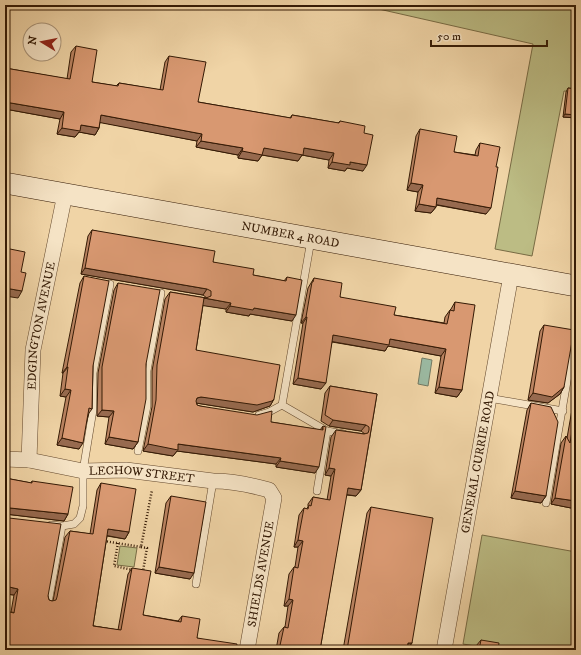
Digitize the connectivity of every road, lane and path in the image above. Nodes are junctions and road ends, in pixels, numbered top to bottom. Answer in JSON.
{"nodes":[{"id":1,"x":5,"y":184,"type":"edge"},
{"id":2,"x":65,"y":194,"type":"junction"},
{"id":3,"x":312,"y":239,"type":"junction"},
{"id":4,"x":511,"y":275,"type":"junction"},
{"id":5,"x":110,"y":284,"type":"edge"},
{"id":6,"x":576,"y":286,"type":"edge"},
{"id":7,"x":161,"y":293,"type":"edge"},
{"id":8,"x":575,"y":335,"type":"edge"},
{"id":9,"x":489,"y":398,"type":"junction"},
{"id":10,"x":282,"y":405,"type":"junction"},
{"id":11,"x":563,"y":411,"type":"junction"},
{"id":12,"x":253,"y":417,"type":"edge"},
{"id":13,"x":327,"y":431,"type":"junction"},
{"id":14,"x":354,"y":435,"type":"edge"},
{"id":15,"x":138,"y":451,"type":"edge"},
{"id":16,"x":5,"y":458,"type":"edge"},
{"id":17,"x":28,"y":460,"type":"junction"},
{"id":18,"x":83,"y":471,"type":"junction"},
{"id":19,"x":213,"y":481,"type":"junction"},
{"id":20,"x":152,"y":490,"type":"dead end"},
{"id":21,"x":317,"y":491,"type":"dead end"},
{"id":22,"x":274,"y":498,"type":"joint"},
{"id":23,"x":546,"y":503,"type":"edge"},
{"id":24,"x":41,"y":524,"type":"edge"},
{"id":25,"x":62,"y":526,"type":"junction"},
{"id":26,"x":97,"y":540,"type":"edge"},
{"id":27,"x":118,"y":543,"type":"junction"},
{"id":28,"x":141,"y":547,"type":"junction"},
{"id":29,"x":196,"y":584,"type":"dead end"},
{"id":30,"x":48,"y":603,"type":"edge"},
{"id":31,"x":247,"y":650,"type":"edge"},
{"id":32,"x":444,"y":650,"type":"edge"}],
"edges":[{"from":1,"to":2,"type":"main road","name":"NUMBER 4 ROAD"},
{"from":2,"to":3,"type":"main road","name":"NUMBER 4 ROAD"},
{"from":2,"to":17,"type":"street","name":"EDGINGTON AVENUE"},
{"from":3,"to":4,"type":"main road","name":"NUMBER 4 ROAD"},
{"from":3,"to":10,"type":"lane"},
{"from":4,"to":6,"type":"main road","name":"NUMBER 4 ROAD"},
{"from":4,"to":9,"type":"street","name":"GENERAL CURRIE ROAD"},
{"from":5,"to":18,"type":"lane"},
{"from":7,"to":15,"type":"lane"},
{"from":8,"to":11,"type":"lane"},
{"from":9,"to":11,"type":"lane"},
{"from":9,"to":32,"type":"street","name":"GENERAL CURRIE ROAD"},
{"from":10,"to":12,"type":"lane"},
{"from":10,"to":13,"type":"lane"},
{"from":11,"to":23,"type":"lane"},
{"from":13,"to":14,"type":"lane"},
{"from":13,"to":21,"type":"lane"},
{"from":16,"to":17,"type":"street","name":"LECHOW STREET"},
{"from":17,"to":18,"type":"street","name":"LECHOW STREET"},
{"from":18,"to":19,"type":"street","name":"LECHOW STREET"},
{"from":18,"to":25,"type":"lane"},
{"from":19,"to":22,"type":"street","name":"LECHOW STREET"},
{"from":19,"to":29,"type":"lane"},
{"from":20,"to":28,"type":"path"},
{"from":22,"to":31,"type":"street","name":"SHIELDS AVENUE"},
{"from":24,"to":25,"type":"lane"},
{"from":25,"to":30,"type":"lane"},
{"from":26,"to":27,"type":"path"},
{"from":27,"to":28,"type":"path"},
{"from":27,"to":28,"type":"path"}]}
